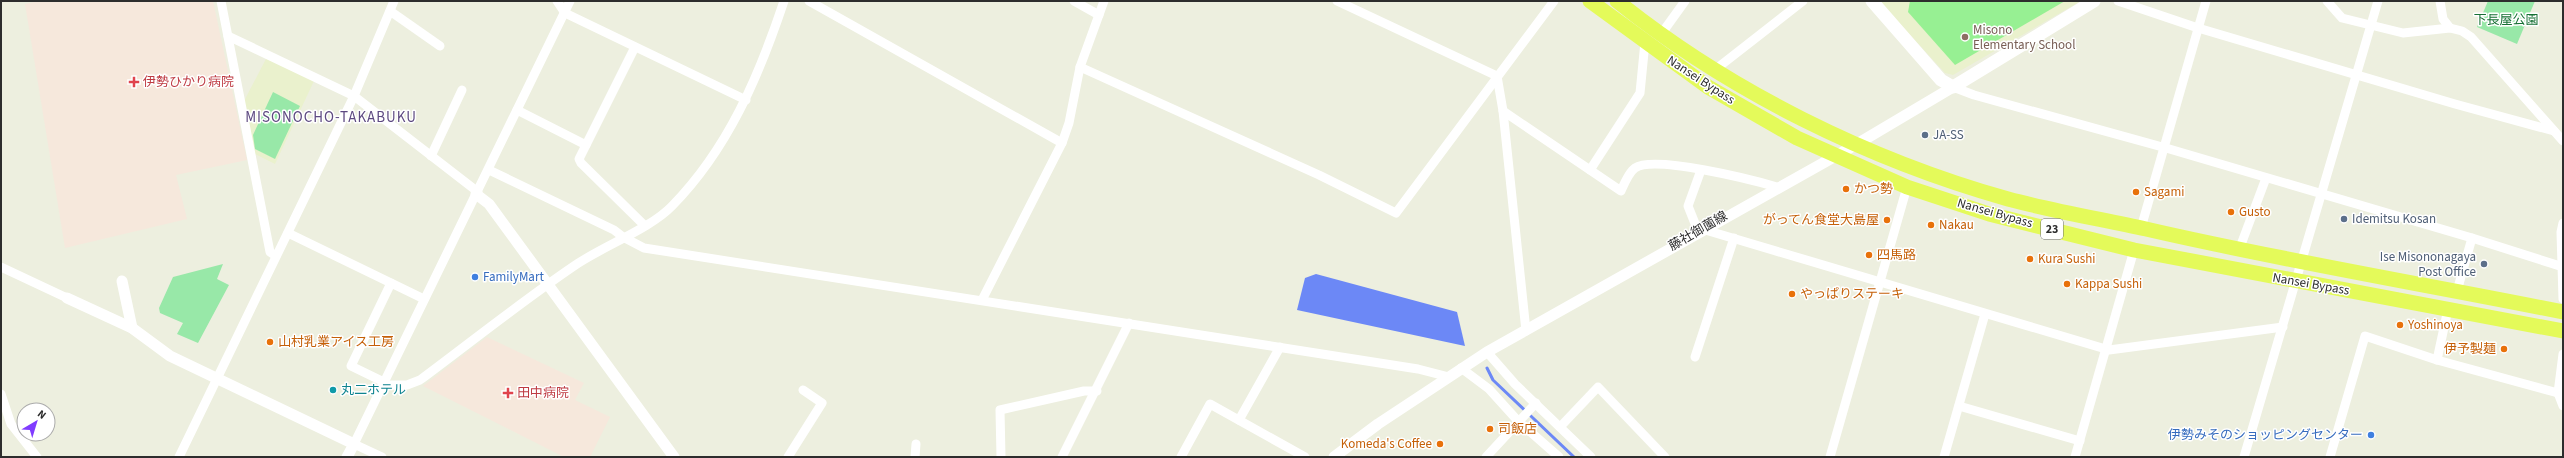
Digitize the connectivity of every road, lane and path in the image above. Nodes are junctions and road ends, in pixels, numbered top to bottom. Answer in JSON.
{"nodes":[{"id":1,"x":221,"y":1,"type":"edge"},
{"id":2,"x":394,"y":1,"type":"edge"},
{"id":3,"x":557,"y":1,"type":"edge"},
{"id":4,"x":570,"y":1,"type":"edge"},
{"id":5,"x":784,"y":1,"type":"edge"},
{"id":6,"x":808,"y":1,"type":"edge"},
{"id":7,"x":1074,"y":1,"type":"edge"},
{"id":8,"x":1104,"y":1,"type":"edge"},
{"id":9,"x":1337,"y":1,"type":"edge"},
{"id":10,"x":1554,"y":1,"type":"edge"},
{"id":11,"x":1590,"y":1,"type":"edge"},
{"id":12,"x":1617,"y":1,"type":"edge"},
{"id":13,"x":1686,"y":1,"type":"edge"},
{"id":14,"x":1803,"y":1,"type":"edge"},
{"id":15,"x":1872,"y":1,"type":"edge"},
{"id":16,"x":2094,"y":1,"type":"edge"},
{"id":17,"x":2118,"y":1,"type":"edge"},
{"id":18,"x":2206,"y":1,"type":"edge"},
{"id":19,"x":2328,"y":1,"type":"edge"},
{"id":20,"x":2378,"y":1,"type":"edge"},
{"id":21,"x":2440,"y":1,"type":"edge"},
{"id":22,"x":390,"y":11,"type":"junction"},
{"id":23,"x":565,"y":14,"type":"junction"},
{"id":24,"x":1098,"y":15,"type":"junction"},
{"id":25,"x":2371,"y":25,"type":"junction"},
{"id":26,"x":2198,"y":28,"type":"junction"},
{"id":27,"x":2450,"y":28,"type":"junction"},
{"id":28,"x":1662,"y":33,"type":"junction"},
{"id":29,"x":228,"y":36,"type":"junction"},
{"id":30,"x":1645,"y":42,"type":"junction"},
{"id":31,"x":440,"y":46,"type":"dead end"},
{"id":32,"x":634,"y":47,"type":"junction"},
{"id":33,"x":1080,"y":67,"type":"junction"},
{"id":34,"x":1716,"y":69,"type":"junction"},
{"id":35,"x":2358,"y":74,"type":"junction"},
{"id":36,"x":1497,"y":76,"type":"junction"},
{"id":37,"x":1952,"y":87,"type":"junction"},
{"id":38,"x":462,"y":90,"type":"dead end"},
{"id":39,"x":354,"y":96,"type":"junction"},
{"id":40,"x":746,"y":100,"type":"junction"},
{"id":41,"x":516,"y":110,"type":"junction"},
{"id":42,"x":1503,"y":111,"type":"junction"},
{"id":43,"x":2554,"y":131,"type":"junction"},
{"id":44,"x":2563,"y":141,"type":"edge"},
{"id":45,"x":1062,"y":144,"type":"junction"},
{"id":46,"x":1856,"y":144,"type":"junction"},
{"id":47,"x":586,"y":145,"type":"junction"},
{"id":48,"x":2166,"y":148,"type":"junction"},
{"id":49,"x":1834,"y":155,"type":"junction"},
{"id":50,"x":431,"y":156,"type":"junction"},
{"id":51,"x":489,"y":170,"type":"junction"},
{"id":52,"x":1590,"y":170,"type":"junction"},
{"id":53,"x":1702,"y":170,"type":"junction"},
{"id":54,"x":2266,"y":178,"type":"junction"},
{"id":55,"x":1777,"y":187,"type":"junction"},
{"id":56,"x":1907,"y":187,"type":"junction"},
{"id":57,"x":477,"y":193,"type":"junction"},
{"id":58,"x":2322,"y":195,"type":"junction"},
{"id":59,"x":644,"y":225,"type":"junction"},
{"id":60,"x":2141,"y":228,"type":"junction"},
{"id":61,"x":2562,"y":228,"type":"edge"},
{"id":62,"x":1700,"y":230,"type":"junction"},
{"id":63,"x":288,"y":233,"type":"junction"},
{"id":64,"x":622,"y":237,"type":"junction"},
{"id":65,"x":1734,"y":238,"type":"junction"},
{"id":66,"x":2472,"y":238,"type":"junction"},
{"id":67,"x":2134,"y":250,"type":"junction"},
{"id":68,"x":2239,"y":250,"type":"junction"},
{"id":69,"x":276,"y":256,"type":"junction"},
{"id":70,"x":2302,"y":263,"type":"junction"},
{"id":71,"x":1,"y":266,"type":"edge"},
{"id":72,"x":2563,"y":267,"type":"edge"},
{"id":73,"x":122,"y":281,"type":"dead end"},
{"id":74,"x":1881,"y":281,"type":"junction"},
{"id":75,"x":2295,"y":282,"type":"junction"},
{"id":76,"x":392,"y":283,"type":"junction"},
{"id":77,"x":547,"y":286,"type":"junction"},
{"id":78,"x":2457,"y":291,"type":"junction"},
{"id":79,"x":67,"y":298,"type":"joint"},
{"id":80,"x":424,"y":299,"type":"junction"},
{"id":81,"x":2563,"y":299,"type":"edge"},
{"id":82,"x":982,"y":300,"type":"junction"},
{"id":83,"x":2448,"y":309,"type":"junction"},
{"id":84,"x":2563,"y":312,"type":"edge"},
{"id":85,"x":1985,"y":314,"type":"junction"},
{"id":86,"x":1129,"y":324,"type":"junction"},
{"id":87,"x":2283,"y":327,"type":"junction"},
{"id":88,"x":132,"y":328,"type":"junction"},
{"id":89,"x":1526,"y":330,"type":"junction"},
{"id":90,"x":2563,"y":331,"type":"edge"},
{"id":91,"x":1280,"y":347,"type":"junction"},
{"id":92,"x":2106,"y":350,"type":"junction"},
{"id":93,"x":1487,"y":352,"type":"junction"},
{"id":94,"x":2563,"y":354,"type":"edge"},
{"id":95,"x":1695,"y":356,"type":"dead end"},
{"id":96,"x":2437,"y":360,"type":"junction"},
{"id":97,"x":1461,"y":368,"type":"junction"},
{"id":98,"x":1450,"y":377,"type":"junction"},
{"id":99,"x":218,"y":379,"type":"junction"},
{"id":100,"x":384,"y":384,"type":"junction"},
{"id":101,"x":803,"y":390,"type":"dead end"},
{"id":102,"x":1097,"y":391,"type":"junction"},
{"id":103,"x":2558,"y":393,"type":"junction"},
{"id":104,"x":1,"y":394,"type":"edge"},
{"id":105,"x":1535,"y":404,"type":"junction"},
{"id":106,"x":1959,"y":406,"type":"junction"},
{"id":107,"x":2563,"y":406,"type":"edge"},
{"id":108,"x":1239,"y":420,"type":"junction"},
{"id":109,"x":1520,"y":420,"type":"junction"},
{"id":110,"x":1560,"y":427,"type":"junction"},
{"id":111,"x":2080,"y":440,"type":"junction"},
{"id":112,"x":354,"y":444,"type":"junction"},
{"id":113,"x":916,"y":444,"type":"dead end"},
{"id":114,"x":37,"y":457,"type":"edge"},
{"id":115,"x":178,"y":457,"type":"edge"},
{"id":116,"x":347,"y":457,"type":"edge"},
{"id":117,"x":382,"y":457,"type":"edge"},
{"id":118,"x":674,"y":457,"type":"edge"},
{"id":119,"x":788,"y":457,"type":"edge"},
{"id":120,"x":915,"y":457,"type":"edge"},
{"id":121,"x":1001,"y":457,"type":"edge"},
{"id":122,"x":1062,"y":457,"type":"edge"},
{"id":123,"x":1181,"y":457,"type":"edge"},
{"id":124,"x":1305,"y":457,"type":"edge"},
{"id":125,"x":1334,"y":457,"type":"edge"},
{"id":126,"x":1486,"y":457,"type":"edge"},
{"id":127,"x":1559,"y":457,"type":"edge"},
{"id":128,"x":1591,"y":457,"type":"edge"},
{"id":129,"x":1666,"y":457,"type":"edge"},
{"id":130,"x":1830,"y":457,"type":"edge"},
{"id":131,"x":1944,"y":457,"type":"edge"},
{"id":132,"x":2075,"y":457,"type":"edge"},
{"id":133,"x":2244,"y":457,"type":"edge"},
{"id":134,"x":2330,"y":457,"type":"edge"}],
"edges":[{"from":1,"to":29,"type":"street"},
{"from":2,"to":22,"type":"street"},
{"from":3,"to":23,"type":"street"},
{"from":4,"to":23,"type":"street"},
{"from":5,"to":40,"type":"street"},
{"from":6,"to":45,"type":"street"},
{"from":7,"to":24,"type":"street"},
{"from":8,"to":24,"type":"street"},
{"from":9,"to":36,"type":"street"},
{"from":10,"to":36,"type":"street"},
{"from":11,"to":30,"type":"highway","name":"Nansei Bypass","number":"23"},
{"from":12,"to":28,"type":"highway","name":"Nansei Bypass","number":"23"},
{"from":13,"to":28,"type":"street"},
{"from":14,"to":34,"type":"street"},
{"from":15,"to":37,"type":"main road"},
{"from":16,"to":37,"type":"main road"},
{"from":17,"to":26,"type":"street"},
{"from":18,"to":26,"type":"street"},
{"from":19,"to":25,"type":"street"},
{"from":20,"to":25,"type":"street"},
{"from":21,"to":27,"type":"street"},
{"from":22,"to":31,"type":"street"},
{"from":22,"to":39,"type":"street"},
{"from":23,"to":32,"type":"street"},
{"from":23,"to":41,"type":"street"},
{"from":24,"to":33,"type":"street"},
{"from":25,"to":27,"type":"street"},
{"from":25,"to":35,"type":"street"},
{"from":26,"to":35,"type":"street"},
{"from":26,"to":48,"type":"street"},
{"from":27,"to":43,"type":"street"},
{"from":28,"to":34,"type":"highway","name":"Nansei Bypass","number":"23"},
{"from":29,"to":39,"type":"street"},
{"from":29,"to":69,"type":"street"},
{"from":30,"to":49,"type":"highway","name":"Nansei Bypass","number":"23"},
{"from":30,"to":52,"type":"street"},
{"from":32,"to":40,"type":"street"},
{"from":32,"to":47,"type":"street"},
{"from":33,"to":36,"type":"street"},
{"from":33,"to":45,"type":"street"},
{"from":34,"to":46,"type":"highway","name":"Nansei Bypass","number":"23"},
{"from":35,"to":43,"type":"street"},
{"from":35,"to":58,"type":"street"},
{"from":36,"to":42,"type":"street"},
{"from":37,"to":46,"type":"street","name":"藤社御薗線"},
{"from":37,"to":48,"type":"street"},
{"from":38,"to":50,"type":"street"},
{"from":39,"to":50,"type":"street"},
{"from":39,"to":63,"type":"street"},
{"from":40,"to":59,"type":"street"},
{"from":41,"to":47,"type":"street"},
{"from":41,"to":51,"type":"street"},
{"from":42,"to":52,"type":"street"},
{"from":42,"to":89,"type":"street"},
{"from":43,"to":44,"type":"street"},
{"from":45,"to":82,"type":"street"},
{"from":46,"to":49,"type":"street","name":"藤社御薗線"},
{"from":46,"to":60,"type":"highway","name":"Nansei Bypass","number":"23"},
{"from":47,"to":59,"type":"street"},
{"from":48,"to":54,"type":"street"},
{"from":48,"to":60,"type":"street"},
{"from":49,"to":55,"type":"street","name":"藤社御薗線"},
{"from":49,"to":56,"type":"highway","name":"Nansei Bypass","number":"23"},
{"from":50,"to":57,"type":"street"},
{"from":51,"to":57,"type":"street"},
{"from":51,"to":64,"type":"street"},
{"from":52,"to":53,"type":"street"},
{"from":53,"to":55,"type":"street"},
{"from":53,"to":62,"type":"street"},
{"from":54,"to":58,"type":"street"},
{"from":54,"to":68,"type":"street"},
{"from":55,"to":62,"type":"street","name":"藤社御薗線"},
{"from":56,"to":67,"type":"highway","name":"Nansei Bypass","number":"23"},
{"from":56,"to":74,"type":"street"},
{"from":57,"to":77,"type":"street"},
{"from":57,"to":80,"type":"street"},
{"from":58,"to":66,"type":"street"},
{"from":58,"to":70,"type":"street"},
{"from":59,"to":64,"type":"street"},
{"from":60,"to":68,"type":"highway","name":"Nansei Bypass","number":"23"},
{"from":61,"to":72,"type":"street"},
{"from":62,"to":65,"type":"street"},
{"from":62,"to":89,"type":"street","name":"藤社御薗線"},
{"from":63,"to":69,"type":"street"},
{"from":63,"to":76,"type":"street"},
{"from":64,"to":77,"type":"street"},
{"from":64,"to":82,"type":"street"},
{"from":65,"to":74,"type":"street"},
{"from":65,"to":95,"type":"street"},
{"from":66,"to":72,"type":"street"},
{"from":66,"to":78,"type":"street"},
{"from":67,"to":75,"type":"highway","name":"Nansei Bypass","number":"23"},
{"from":67,"to":92,"type":"street"},
{"from":68,"to":70,"type":"highway","name":"Nansei Bypass","number":"23"},
{"from":69,"to":99,"type":"street"},
{"from":70,"to":75,"type":"street"},
{"from":70,"to":78,"type":"highway","name":"Nansei Bypass","number":"23"},
{"from":71,"to":79,"type":"street"},
{"from":72,"to":81,"type":"street"},
{"from":73,"to":88,"type":"street"},
{"from":74,"to":85,"type":"street"},
{"from":74,"to":130,"type":"street"},
{"from":75,"to":83,"type":"highway","name":"Nansei Bypass","number":"23"},
{"from":75,"to":87,"type":"street"},
{"from":76,"to":80,"type":"street"},
{"from":76,"to":100,"type":"street"},
{"from":77,"to":100,"type":"street"},
{"from":77,"to":118,"type":"street"},
{"from":78,"to":84,"type":"highway","name":"Nansei Bypass","number":"23"},
{"from":79,"to":88,"type":"street"},
{"from":80,"to":100,"type":"street"},
{"from":82,"to":86,"type":"street"},
{"from":83,"to":90,"type":"highway","name":"Nansei Bypass","number":"23"},
{"from":83,"to":96,"type":"street"},
{"from":85,"to":92,"type":"street"},
{"from":85,"to":106,"type":"street"},
{"from":86,"to":91,"type":"street"},
{"from":86,"to":102,"type":"street"},
{"from":87,"to":92,"type":"street"},
{"from":87,"to":133,"type":"street"},
{"from":88,"to":99,"type":"street"},
{"from":89,"to":93,"type":"street","name":"藤社御薗線"},
{"from":91,"to":98,"type":"street"},
{"from":91,"to":108,"type":"street"},
{"from":92,"to":111,"type":"street"},
{"from":93,"to":97,"type":"street","name":"藤社御薗線"},
{"from":93,"to":105,"type":"street"},
{"from":94,"to":103,"type":"street"},
{"from":96,"to":103,"type":"street"},
{"from":96,"to":134,"type":"street"},
{"from":97,"to":98,"type":"street","name":"藤社御薗線"},
{"from":97,"to":109,"type":"street"},
{"from":98,"to":125,"type":"street","name":"藤社御薗線"},
{"from":99,"to":112,"type":"street"},
{"from":99,"to":115,"type":"street"},
{"from":100,"to":112,"type":"street"},
{"from":101,"to":119,"type":"street"},
{"from":102,"to":121,"type":"street"},
{"from":102,"to":122,"type":"street"},
{"from":103,"to":107,"type":"street"},
{"from":104,"to":114,"type":"street"},
{"from":105,"to":109,"type":"street"},
{"from":105,"to":110,"type":"street"},
{"from":106,"to":111,"type":"street"},
{"from":106,"to":131,"type":"street"},
{"from":108,"to":123,"type":"street"},
{"from":108,"to":124,"type":"street"},
{"from":109,"to":126,"type":"street"},
{"from":109,"to":127,"type":"street"},
{"from":110,"to":128,"type":"street"},
{"from":110,"to":129,"type":"street"},
{"from":111,"to":132,"type":"street"},
{"from":112,"to":116,"type":"street"},
{"from":112,"to":117,"type":"street"},
{"from":113,"to":120,"type":"street"}]}
